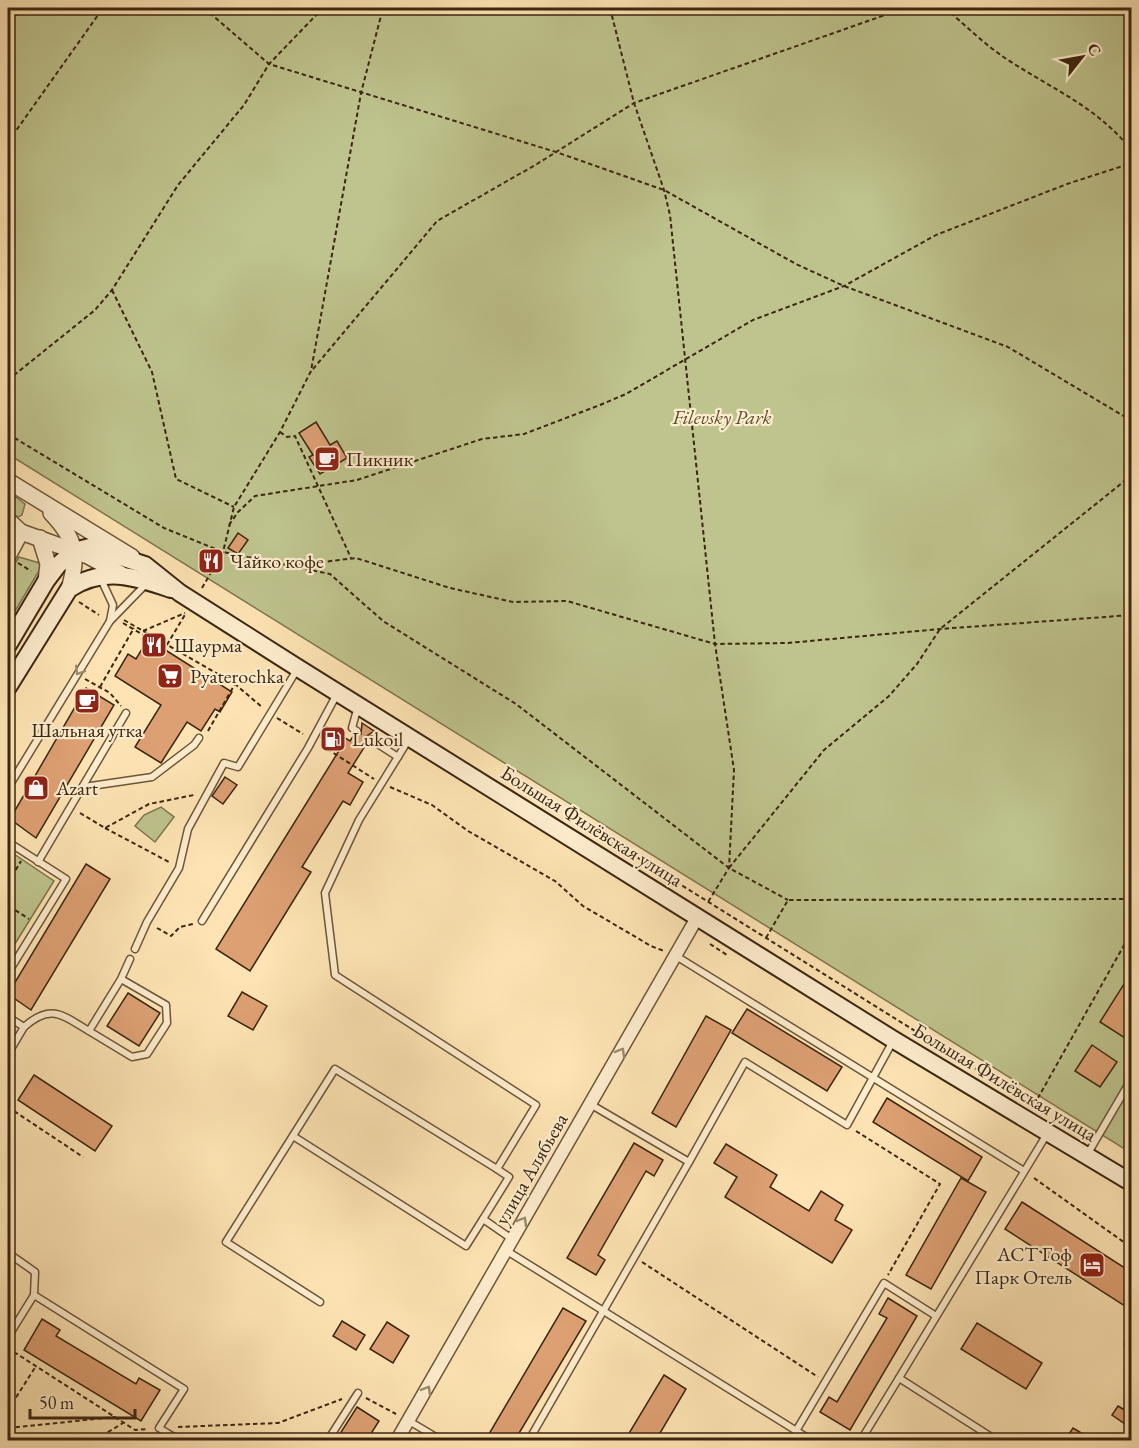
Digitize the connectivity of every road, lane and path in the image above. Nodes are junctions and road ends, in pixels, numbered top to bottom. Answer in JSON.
{"nodes":[{"id":1,"x":35,"y":8,"type":"edge"},
{"id":2,"x":104,"y":8,"type":"edge"},
{"id":3,"x":204,"y":8,"type":"edge"},
{"id":4,"x":323,"y":8,"type":"edge"},
{"id":5,"x":383,"y":8,"type":"edge"},
{"id":6,"x":610,"y":8,"type":"edge"},
{"id":7,"x":905,"y":8,"type":"edge"},
{"id":8,"x":945,"y":8,"type":"edge"},
{"id":9,"x":8,"y":18,"type":"edge"},
{"id":10,"x":269,"y":64,"type":"junction"},
{"id":11,"x":361,"y":93,"type":"junction"},
{"id":12,"x":634,"y":103,"type":"junction"},
{"id":13,"x":8,"y":142,"type":"edge"},
{"id":14,"x":1131,"y":151,"type":"edge"},
{"id":15,"x":556,"y":152,"type":"junction"},
{"id":16,"x":1131,"y":163,"type":"edge"},
{"id":17,"x":664,"y":190,"type":"junction"},
{"id":18,"x":844,"y":286,"type":"junction"},
{"id":19,"x":112,"y":290,"type":"junction"},
{"id":20,"x":683,"y":360,"type":"junction"},
{"id":21,"x":311,"y":371,"type":"junction"},
{"id":22,"x":8,"y":380,"type":"edge"},
{"id":23,"x":1131,"y":421,"type":"edge"},
{"id":24,"x":280,"y":432,"type":"junction"},
{"id":25,"x":8,"y":434,"type":"edge"},
{"id":26,"x":1131,"y":475,"type":"edge"},
{"id":27,"x":8,"y":481,"type":"edge"},
{"id":28,"x":321,"y":486,"type":"junction"},
{"id":29,"x":36,"y":498,"type":"junction"},
{"id":30,"x":234,"y":507,"type":"junction"},
{"id":31,"x":8,"y":520,"type":"edge"},
{"id":32,"x":228,"y":525,"type":"junction"},
{"id":33,"x":16,"y":536,"type":"edge"},
{"id":34,"x":40,"y":538,"type":"junction"},
{"id":35,"x":74,"y":551,"type":"junction"},
{"id":36,"x":223,"y":552,"type":"junction"},
{"id":37,"x":351,"y":558,"type":"junction"},
{"id":38,"x":12,"y":559,"type":"edge"},
{"id":39,"x":145,"y":565,"type":"junction"},
{"id":40,"x":295,"y":565,"type":"junction"},
{"id":41,"x":122,"y":574,"type":"junction"},
{"id":42,"x":99,"y":576,"type":"junction"},
{"id":43,"x":41,"y":578,"type":"junction"},
{"id":44,"x":149,"y":582,"type":"junction"},
{"id":45,"x":74,"y":595,"type":"junction"},
{"id":46,"x":187,"y":602,"type":"junction"},
{"id":47,"x":99,"y":615,"type":"dead end"},
{"id":48,"x":1131,"y":615,"type":"edge"},
{"id":49,"x":110,"y":621,"type":"junction"},
{"id":50,"x":134,"y":628,"type":"junction"},
{"id":51,"x":940,"y":628,"type":"junction"},
{"id":52,"x":143,"y":631,"type":"junction"},
{"id":53,"x":715,"y":644,"type":"junction"},
{"id":54,"x":8,"y":645,"type":"edge"},
{"id":55,"x":167,"y":645,"type":"junction"},
{"id":56,"x":298,"y":668,"type":"junction"},
{"id":57,"x":90,"y":674,"type":"dead end"},
{"id":58,"x":77,"y":675,"type":"junction"},
{"id":59,"x":84,"y":684,"type":"dead end"},
{"id":60,"x":235,"y":684,"type":"junction"},
{"id":61,"x":8,"y":687,"type":"edge"},
{"id":62,"x":99,"y":687,"type":"junction"},
{"id":63,"x":338,"y":693,"type":"junction"},
{"id":64,"x":359,"y":706,"type":"junction"},
{"id":65,"x":126,"y":713,"type":"joint"},
{"id":66,"x":271,"y":714,"type":"junction"},
{"id":67,"x":357,"y":731,"type":"dead end"},
{"id":68,"x":199,"y":738,"type":"joint"},
{"id":69,"x":410,"y":738,"type":"junction"},
{"id":70,"x":370,"y":739,"type":"dead end"},
{"id":71,"x":312,"y":740,"type":"junction"},
{"id":72,"x":398,"y":757,"type":"junction"},
{"id":73,"x":381,"y":783,"type":"junction"},
{"id":74,"x":84,"y":787,"type":"junction"},
{"id":75,"x":8,"y":788,"type":"edge"},
{"id":76,"x":208,"y":792,"type":"junction"},
{"id":77,"x":14,"y":795,"type":"dead end"},
{"id":78,"x":8,"y":805,"type":"edge"},
{"id":79,"x":72,"y":808,"type":"junction"},
{"id":80,"x":105,"y":828,"type":"junction"},
{"id":81,"x":606,"y":838,"type":"dead end"},
{"id":82,"x":8,"y":842,"type":"edge"},
{"id":83,"x":26,"y":854,"type":"junction"},
{"id":84,"x":38,"y":862,"type":"junction"},
{"id":85,"x":180,"y":868,"type":"junction"},
{"id":86,"x":729,"y":868,"type":"junction"},
{"id":87,"x":8,"y":883,"type":"edge"},
{"id":88,"x":8,"y":888,"type":"edge"},
{"id":89,"x":1131,"y":899,"type":"edge"},
{"id":90,"x":788,"y":900,"type":"junction"},
{"id":91,"x":708,"y":902,"type":"junction"},
{"id":92,"x":8,"y":906,"type":"edge"},
{"id":93,"x":698,"y":916,"type":"junction"},
{"id":94,"x":147,"y":921,"type":"junction"},
{"id":95,"x":202,"y":921,"type":"joint"},
{"id":96,"x":37,"y":925,"type":"junction"},
{"id":97,"x":1131,"y":931,"type":"edge"},
{"id":98,"x":766,"y":938,"type":"junction"},
{"id":99,"x":135,"y":949,"type":"dead end"},
{"id":100,"x":676,"y":956,"type":"junction"},
{"id":101,"x":130,"y":959,"type":"dead end"},
{"id":102,"x":8,"y":973,"type":"edge"},
{"id":103,"x":121,"y":979,"type":"junction"},
{"id":104,"x":8,"y":1017,"type":"edge"},
{"id":105,"x":24,"y":1027,"type":"junction"},
{"id":106,"x":89,"y":1031,"type":"junction"},
{"id":107,"x":894,"y":1040,"type":"junction"},
{"id":108,"x":8,"y":1054,"type":"edge"},
{"id":109,"x":874,"y":1078,"type":"junction"},
{"id":110,"x":1131,"y":1078,"type":"edge"},
{"id":111,"x":590,"y":1104,"type":"junction"},
{"id":112,"x":8,"y":1107,"type":"edge"},
{"id":113,"x":848,"y":1125,"type":"junction"},
{"id":114,"x":1049,"y":1131,"type":"junction"},
{"id":115,"x":293,"y":1136,"type":"junction"},
{"id":116,"x":1131,"y":1152,"type":"edge"},
{"id":117,"x":1087,"y":1155,"type":"junction"},
{"id":118,"x":82,"y":1157,"type":"dead end"},
{"id":119,"x":1118,"y":1157,"type":"dead end"},
{"id":120,"x":1126,"y":1161,"type":"junction"},
{"id":121,"x":689,"y":1162,"type":"junction"},
{"id":122,"x":1131,"y":1165,"type":"edge"},
{"id":123,"x":498,"y":1169,"type":"junction"},
{"id":124,"x":1024,"y":1171,"type":"junction"},
{"id":125,"x":1131,"y":1183,"type":"edge"},
{"id":126,"x":483,"y":1219,"type":"junction"},
{"id":127,"x":513,"y":1239,"type":"junction"},
{"id":128,"x":1131,"y":1248,"type":"edge"},
{"id":129,"x":507,"y":1251,"type":"junction"},
{"id":130,"x":8,"y":1253,"type":"edge"},
{"id":131,"x":634,"y":1258,"type":"junction"},
{"id":132,"x":884,"y":1283,"type":"junction"},
{"id":133,"x":34,"y":1295,"type":"junction"},
{"id":134,"x":320,"y":1302,"type":"dead end"},
{"id":135,"x":603,"y":1313,"type":"junction"},
{"id":136,"x":936,"y":1316,"type":"junction"},
{"id":137,"x":8,"y":1337,"type":"edge"},
{"id":138,"x":1131,"y":1338,"type":"edge"},
{"id":139,"x":1131,"y":1347,"type":"edge"},
{"id":140,"x":36,"y":1366,"type":"junction"},
{"id":141,"x":899,"y":1378,"type":"junction"},
{"id":142,"x":825,"y":1381,"type":"junction"},
{"id":143,"x":358,"y":1393,"type":"junction"},
{"id":144,"x":8,"y":1410,"type":"edge"},
{"id":145,"x":115,"y":1417,"type":"junction"},
{"id":146,"x":409,"y":1421,"type":"junction"},
{"id":147,"x":123,"y":1422,"type":"junction"},
{"id":148,"x":8,"y":1428,"type":"edge"},
{"id":149,"x":159,"y":1428,"type":"junction"},
{"id":150,"x":796,"y":1431,"type":"junction"},
{"id":151,"x":8,"y":1437,"type":"edge"},
{"id":152,"x":13,"y":1440,"type":"edge"},
{"id":153,"x":95,"y":1440,"type":"edge"},
{"id":154,"x":179,"y":1440,"type":"edge"},
{"id":155,"x":328,"y":1440,"type":"edge"},
{"id":156,"x":397,"y":1440,"type":"edge"},
{"id":157,"x":441,"y":1440,"type":"edge"},
{"id":158,"x":528,"y":1440,"type":"edge"},
{"id":159,"x":811,"y":1440,"type":"edge"},
{"id":160,"x":861,"y":1440,"type":"edge"},
{"id":161,"x":996,"y":1440,"type":"edge"}],
"edges":[{"from":1,"to":9,"type":"path"},
{"from":2,"to":13,"type":"path"},
{"from":3,"to":10,"type":"path"},
{"from":4,"to":10,"type":"path"},
{"from":5,"to":11,"type":"path"},
{"from":6,"to":12,"type":"path"},
{"from":7,"to":12,"type":"path"},
{"from":8,"to":14,"type":"path"},
{"from":10,"to":11,"type":"path"},
{"from":10,"to":19,"type":"path"},
{"from":11,"to":15,"type":"path"},
{"from":11,"to":21,"type":"path"},
{"from":12,"to":15,"type":"path"},
{"from":12,"to":17,"type":"path"},
{"from":15,"to":17,"type":"path"},
{"from":15,"to":21,"type":"path"},
{"from":16,"to":18,"type":"path"},
{"from":17,"to":18,"type":"path"},
{"from":17,"to":20,"type":"path"},
{"from":18,"to":20,"type":"path"},
{"from":18,"to":23,"type":"path"},
{"from":19,"to":22,"type":"path"},
{"from":19,"to":30,"type":"path"},
{"from":20,"to":28,"type":"path"},
{"from":20,"to":53,"type":"path"},
{"from":21,"to":24,"type":"path"},
{"from":24,"to":28,"type":"path"},
{"from":24,"to":30,"type":"path"},
{"from":25,"to":36,"type":"path"},
{"from":26,"to":51,"type":"path"},
{"from":27,"to":29,"type":"street","name":"Большая Филёвская улица"},
{"from":28,"to":32,"type":"path"},
{"from":28,"to":37,"type":"path"},
{"from":29,"to":35,"type":"street","name":"Большая Филёвская улица"},
{"from":29,"to":39,"type":"street","name":"Большая Филёвская улица"},
{"from":30,"to":32,"type":"path"},
{"from":31,"to":33,"type":"street"},
{"from":32,"to":36,"type":"path"},
{"from":33,"to":34,"type":"street"},
{"from":33,"to":38,"type":"street"},
{"from":34,"to":35,"type":"street"},
{"from":34,"to":43,"type":"street"},
{"from":35,"to":39,"type":"main road"},
{"from":35,"to":41,"type":"street"},
{"from":35,"to":43,"type":"main road"},
{"from":35,"to":45,"type":"street"},
{"from":36,"to":40,"type":"path"},
{"from":36,"to":46,"type":"path"},
{"from":37,"to":40,"type":"path"},
{"from":37,"to":53,"type":"path"},
{"from":38,"to":43,"type":"path"},
{"from":39,"to":46,"type":"main road","name":"Большая Филёвская улица"},
{"from":40,"to":86,"type":"path"},
{"from":41,"to":42,"type":"main road"},
{"from":41,"to":44,"type":"main road"},
{"from":42,"to":45,"type":"main road"},
{"from":42,"to":49,"type":"lane"},
{"from":43,"to":54,"type":"main road"},
{"from":44,"to":46,"type":"main road"},
{"from":44,"to":49,"type":"lane"},
{"from":45,"to":47,"type":"path"},
{"from":45,"to":61,"type":"main road"},
{"from":46,"to":52,"type":"path"},
{"from":46,"to":55,"type":"path"},
{"from":46,"to":56,"type":"main road","name":"Большая Филёвская улица"},
{"from":48,"to":51,"type":"path"},
{"from":49,"to":50,"type":"path"},
{"from":49,"to":58,"type":"lane","one_way":true},
{"from":50,"to":52,"type":"path"},
{"from":50,"to":55,"type":"path"},
{"from":50,"to":62,"type":"path"},
{"from":51,"to":53,"type":"path"},
{"from":51,"to":86,"type":"path"},
{"from":52,"to":55,"type":"path"},
{"from":53,"to":86,"type":"path"},
{"from":55,"to":60,"type":"path"},
{"from":56,"to":63,"type":"main road","name":"Большая Филёвская улица"},
{"from":56,"to":66,"type":"lane"},
{"from":57,"to":59,"type":"path"},
{"from":58,"to":62,"type":"path"},
{"from":58,"to":75,"type":"lane"},
{"from":60,"to":66,"type":"path"},
{"from":60,"to":68,"type":"path"},
{"from":62,"to":65,"type":"path"},
{"from":63,"to":64,"type":"main road","name":"Большая Филёвская улица"},
{"from":63,"to":71,"type":"lane"},
{"from":64,"to":67,"type":"lane"},
{"from":64,"to":69,"type":"main road","name":"Большая Филёвская улица"},
{"from":65,"to":74,"type":"lane"},
{"from":66,"to":71,"type":"path"},
{"from":66,"to":76,"type":"lane"},
{"from":68,"to":74,"type":"lane"},
{"from":69,"to":72,"type":"lane"},
{"from":69,"to":93,"type":"main road","name":"Большая Филёвская улица"},
{"from":70,"to":72,"type":"lane"},
{"from":71,"to":73,"type":"path"},
{"from":71,"to":95,"type":"lane"},
{"from":72,"to":73,"type":"lane"},
{"from":73,"to":100,"type":"path"},
{"from":73,"to":123,"type":"lane"},
{"from":74,"to":79,"type":"lane"},
{"from":76,"to":80,"type":"path"},
{"from":76,"to":85,"type":"lane"},
{"from":77,"to":78,"type":"path"},
{"from":79,"to":80,"type":"path"},
{"from":79,"to":84,"type":"lane"},
{"from":80,"to":85,"type":"path"},
{"from":81,"to":91,"type":"path"},
{"from":82,"to":83,"type":"lane"},
{"from":83,"to":84,"type":"lane"},
{"from":83,"to":87,"type":"path"},
{"from":84,"to":96,"type":"lane"},
{"from":85,"to":94,"type":"lane"},
{"from":86,"to":90,"type":"path"},
{"from":86,"to":91,"type":"path"},
{"from":88,"to":92,"type":"path"},
{"from":89,"to":90,"type":"path"},
{"from":90,"to":98,"type":"path"},
{"from":91,"to":98,"type":"path"},
{"from":92,"to":96,"type":"path"},
{"from":93,"to":100,"type":"street","name":"улица Алябьева"},
{"from":93,"to":107,"type":"main road","name":"Большая Филёвская улица"},
{"from":94,"to":95,"type":"path"},
{"from":94,"to":99,"type":"lane"},
{"from":96,"to":102,"type":"lane"},
{"from":97,"to":98,"type":"path"},
{"from":100,"to":109,"type":"lane"},
{"from":111,"to":100,"type":"street","name":"улица Алябьева","one_way":true},
{"from":101,"to":103,"type":"lane"},
{"from":103,"to":106,"type":"lane"},
{"from":103,"to":106,"type":"lane"},
{"from":104,"to":105,"type":"lane"},
{"from":105,"to":106,"type":"lane"},
{"from":105,"to":108,"type":"lane"},
{"from":107,"to":109,"type":"lane"},
{"from":107,"to":114,"type":"main road","name":"Большая Филёвская улица"},
{"from":109,"to":113,"type":"lane"},
{"from":109,"to":124,"type":"lane"},
{"from":110,"to":117,"type":"lane"},
{"from":111,"to":121,"type":"lane"},
{"from":127,"to":111,"type":"street","name":"улица Алябьева","one_way":true},
{"from":112,"to":118,"type":"path"},
{"from":113,"to":121,"type":"lane"},
{"from":113,"to":132,"type":"path"},
{"from":114,"to":117,"type":"main road","name":"Большая Филёвская улица"},
{"from":114,"to":124,"type":"lane"},
{"from":115,"to":123,"type":"lane"},
{"from":115,"to":126,"type":"lane"},
{"from":115,"to":134,"type":"lane"},
{"from":116,"to":120,"type":"path"},
{"from":117,"to":125,"type":"main road","name":"Большая Филёвская улица"},
{"from":119,"to":120,"type":"path"},
{"from":120,"to":122,"type":"path"},
{"from":121,"to":131,"type":"lane"},
{"from":123,"to":126,"type":"lane"},
{"from":124,"to":128,"type":"path"},
{"from":124,"to":136,"type":"lane"},
{"from":126,"to":127,"type":"lane"},
{"from":127,"to":129,"type":"street","name":"улица Алябьева"},
{"from":129,"to":135,"type":"lane"},
{"from":146,"to":129,"type":"street","name":"улица Алябьева","one_way":true},
{"from":130,"to":133,"type":"lane"},
{"from":131,"to":135,"type":"lane"},
{"from":131,"to":142,"type":"path"},
{"from":132,"to":136,"type":"lane"},
{"from":132,"to":142,"type":"lane"},
{"from":133,"to":137,"type":"lane"},
{"from":133,"to":149,"type":"lane"},
{"from":135,"to":150,"type":"lane"},
{"from":135,"to":158,"type":"lane"},
{"from":136,"to":141,"type":"lane"},
{"from":137,"to":140,"type":"path"},
{"from":138,"to":139,"type":"lane"},
{"from":140,"to":144,"type":"path"},
{"from":140,"to":145,"type":"path"},
{"from":141,"to":160,"type":"lane"},
{"from":141,"to":161,"type":"lane"},
{"from":142,"to":150,"type":"lane"},
{"from":143,"to":146,"type":"path"},
{"from":143,"to":149,"type":"path"},
{"from":143,"to":155,"type":"lane"},
{"from":145,"to":147,"type":"path"},
{"from":145,"to":148,"type":"path"},
{"from":146,"to":156,"type":"street","name":"улица Алябьева"},
{"from":146,"to":157,"type":"lane"},
{"from":147,"to":149,"type":"path"},
{"from":147,"to":153,"type":"path"},
{"from":149,"to":154,"type":"lane"},
{"from":150,"to":159,"type":"lane"},
{"from":151,"to":152,"type":"path"}]}
